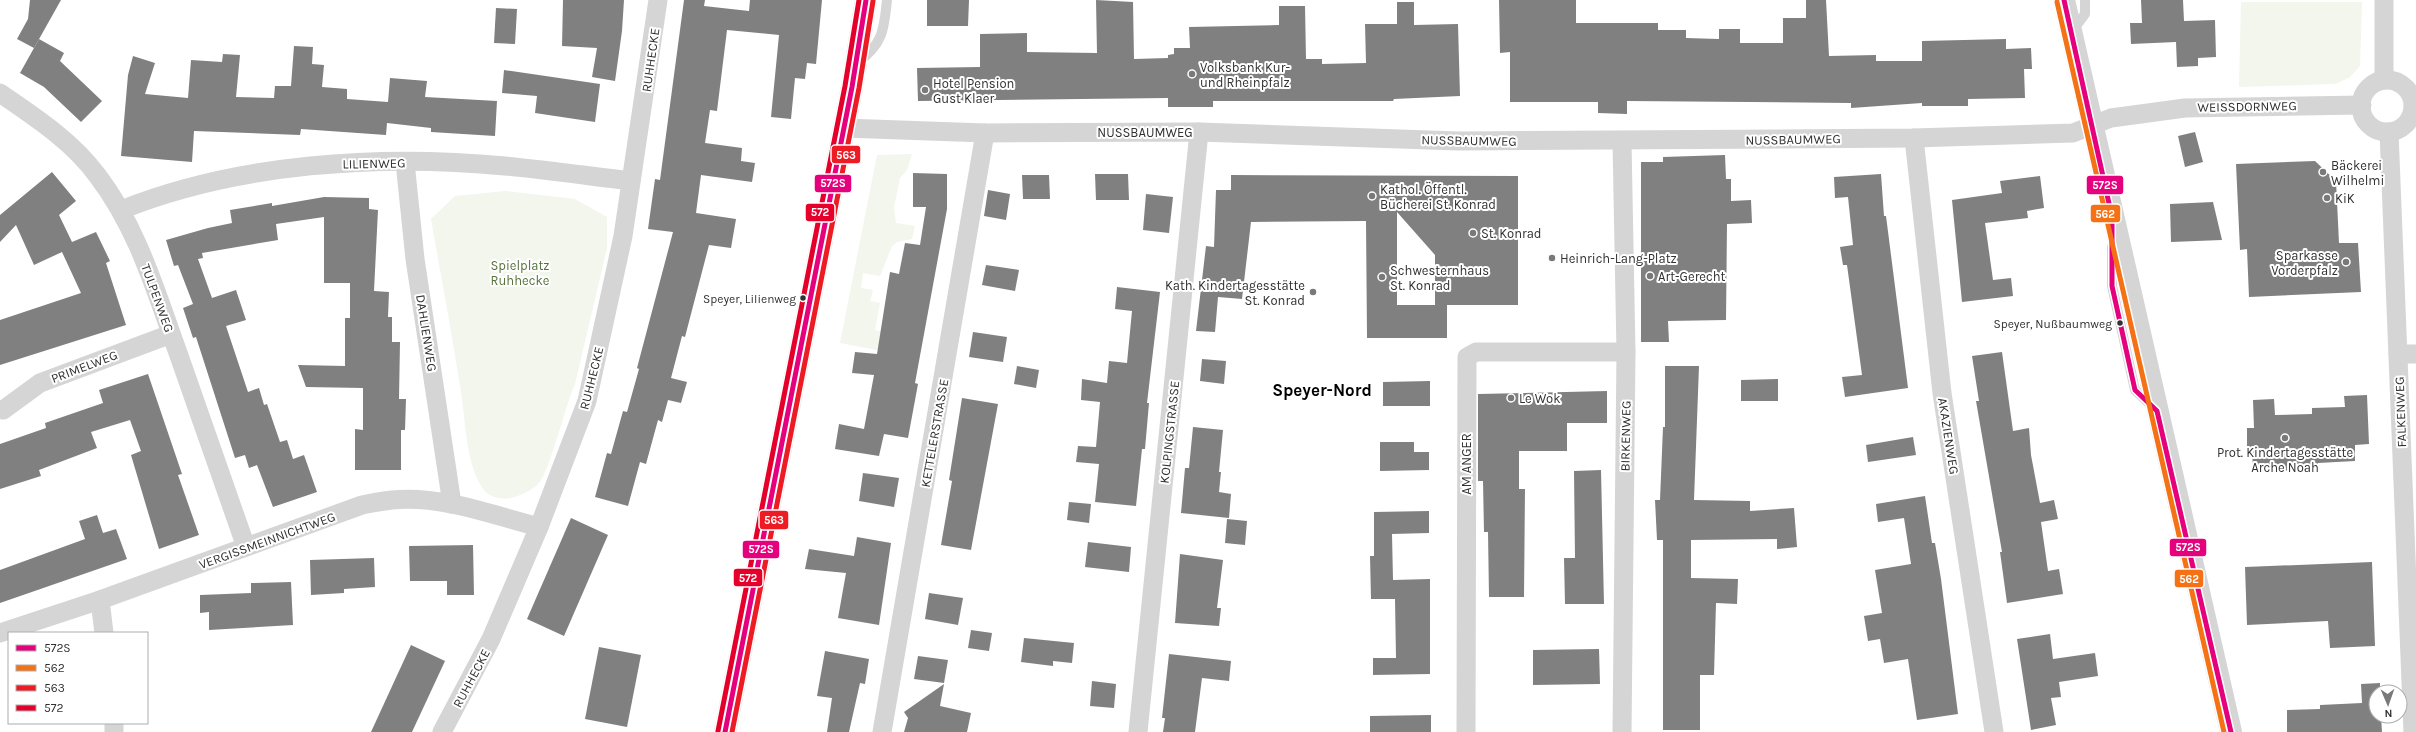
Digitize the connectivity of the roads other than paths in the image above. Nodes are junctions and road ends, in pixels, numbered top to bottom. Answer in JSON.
{"nodes":[{"id":1,"x":658,"y":0,"type":"edge"},
{"id":2,"x":866,"y":0,"type":"edge"},
{"id":3,"x":887,"y":0,"type":"edge"},
{"id":4,"x":2064,"y":0,"type":"edge"},
{"id":5,"x":2085,"y":0,"type":"edge"},
{"id":6,"x":2384,"y":0,"type":"edge"},
{"id":7,"x":2071,"y":32,"type":"junction"},
{"id":8,"x":856,"y":64,"type":"junction"},
{"id":9,"x":2384,"y":80,"type":"junction"},
{"id":10,"x":0,"y":94,"type":"edge"},
{"id":11,"x":2362,"y":105,"type":"junction"},
{"id":12,"x":2415,"y":105,"type":"edge"},
{"id":13,"x":2092,"y":125,"type":"junction"},
{"id":14,"x":844,"y":128,"type":"junction"},
{"id":15,"x":1199,"y":132,"type":"junction"},
{"id":16,"x":2389,"y":132,"type":"junction"},
{"id":17,"x":984,"y":133,"type":"junction"},
{"id":18,"x":1914,"y":138,"type":"junction"},
{"id":19,"x":1622,"y":141,"type":"junction"},
{"id":20,"x":405,"y":162,"type":"junction"},
{"id":21,"x":631,"y":181,"type":"junction"},
{"id":22,"x":121,"y":210,"type":"junction"},
{"id":23,"x":171,"y":334,"type":"junction"},
{"id":24,"x":1626,"y":352,"type":"junction"},
{"id":25,"x":2407,"y":354,"type":"edge"},
{"id":26,"x":3,"y":410,"type":"dead end"},
{"id":27,"x":452,"y":504,"type":"junction"},
{"id":28,"x":540,"y":527,"type":"junction"},
{"id":29,"x":246,"y":547,"type":"junction"},
{"id":30,"x":2411,"y":551,"type":"edge"},
{"id":31,"x":100,"y":600,"type":"junction"},
{"id":32,"x":0,"y":632,"type":"edge"},
{"id":33,"x":104,"y":632,"type":"edge"},
{"id":34,"x":442,"y":732,"type":"edge"},
{"id":35,"x":725,"y":732,"type":"edge"},
{"id":36,"x":882,"y":732,"type":"edge"},
{"id":37,"x":1138,"y":732,"type":"edge"},
{"id":38,"x":1466,"y":732,"type":"edge"},
{"id":39,"x":1622,"y":732,"type":"edge"},
{"id":40,"x":1994,"y":732,"type":"edge"},
{"id":41,"x":2231,"y":732,"type":"edge"},
{"id":42,"x":2413,"y":732,"type":"edge"}],
"edges":[{"from":1,"to":21,"type":"street","name":"RUHHECKE"},
{"from":2,"to":8,"type":"main road"},
{"from":3,"to":8,"type":"lane"},
{"from":4,"to":7,"type":"street"},
{"from":5,"to":7,"type":"lane"},
{"from":6,"to":9,"type":"street"},
{"from":7,"to":13,"type":"street"},
{"from":8,"to":14,"type":"main road"},
{"from":9,"to":11,"type":"street"},
{"from":9,"to":12,"type":"street"},
{"from":10,"to":22,"type":"street","name":"TULPENWEG"},
{"from":11,"to":13,"type":"street","name":"WEISSDORNWEG"},
{"from":11,"to":16,"type":"street"},
{"from":12,"to":16,"type":"street"},
{"from":13,"to":18,"type":"street","name":"NUSSBAUMWEG"},
{"from":13,"to":41,"type":"street"},
{"from":14,"to":17,"type":"street","name":"NUSSBAUMWEG"},
{"from":14,"to":35,"type":"main road"},
{"from":15,"to":17,"type":"street","name":"NUSSBAUMWEG"},
{"from":15,"to":19,"type":"street","name":"NUSSBAUMWEG"},
{"from":15,"to":37,"type":"street","name":"KOLPINGSTRASSE"},
{"from":16,"to":25,"type":"street","name":"FALKENWEG"},
{"from":17,"to":36,"type":"street","name":"KETTELERSTRASSE"},
{"from":18,"to":19,"type":"street","name":"NUSSBAUMWEG"},
{"from":18,"to":40,"type":"street","name":"AKAZIENWEG"},
{"from":19,"to":24,"type":"street","name":"BIRKENWEG"},
{"from":20,"to":21,"type":"street","name":"LILIENWEG"},
{"from":20,"to":22,"type":"street","name":"LILIENWEG"},
{"from":20,"to":27,"type":"street","name":"DAHLIENWEG"},
{"from":21,"to":28,"type":"street","name":"RUHHECKE"},
{"from":22,"to":23,"type":"street","name":"TULPENWEG"},
{"from":23,"to":26,"type":"street","name":"PRIMELWEG"},
{"from":23,"to":29,"type":"street","name":"TULPENWEG"},
{"from":24,"to":38,"type":"street","name":"AM ANGER"},
{"from":24,"to":39,"type":"street","name":"BIRKENWEG"},
{"from":25,"to":30,"type":"street","name":"FALKENWEG"},
{"from":27,"to":28,"type":"street","name":"VERGISSMEINNICHTWEG"},
{"from":27,"to":29,"type":"street","name":"VERGISSMEINNICHTWEG"},
{"from":28,"to":34,"type":"street","name":"RUHHECKE"},
{"from":29,"to":31,"type":"street","name":"VERGISSMEINNICHTWEG"},
{"from":30,"to":42,"type":"street","name":"FALKENWEG"},
{"from":31,"to":32,"type":"street","name":"VERGISSMEINNICHTWEG"},
{"from":31,"to":33,"type":"street"}]}
